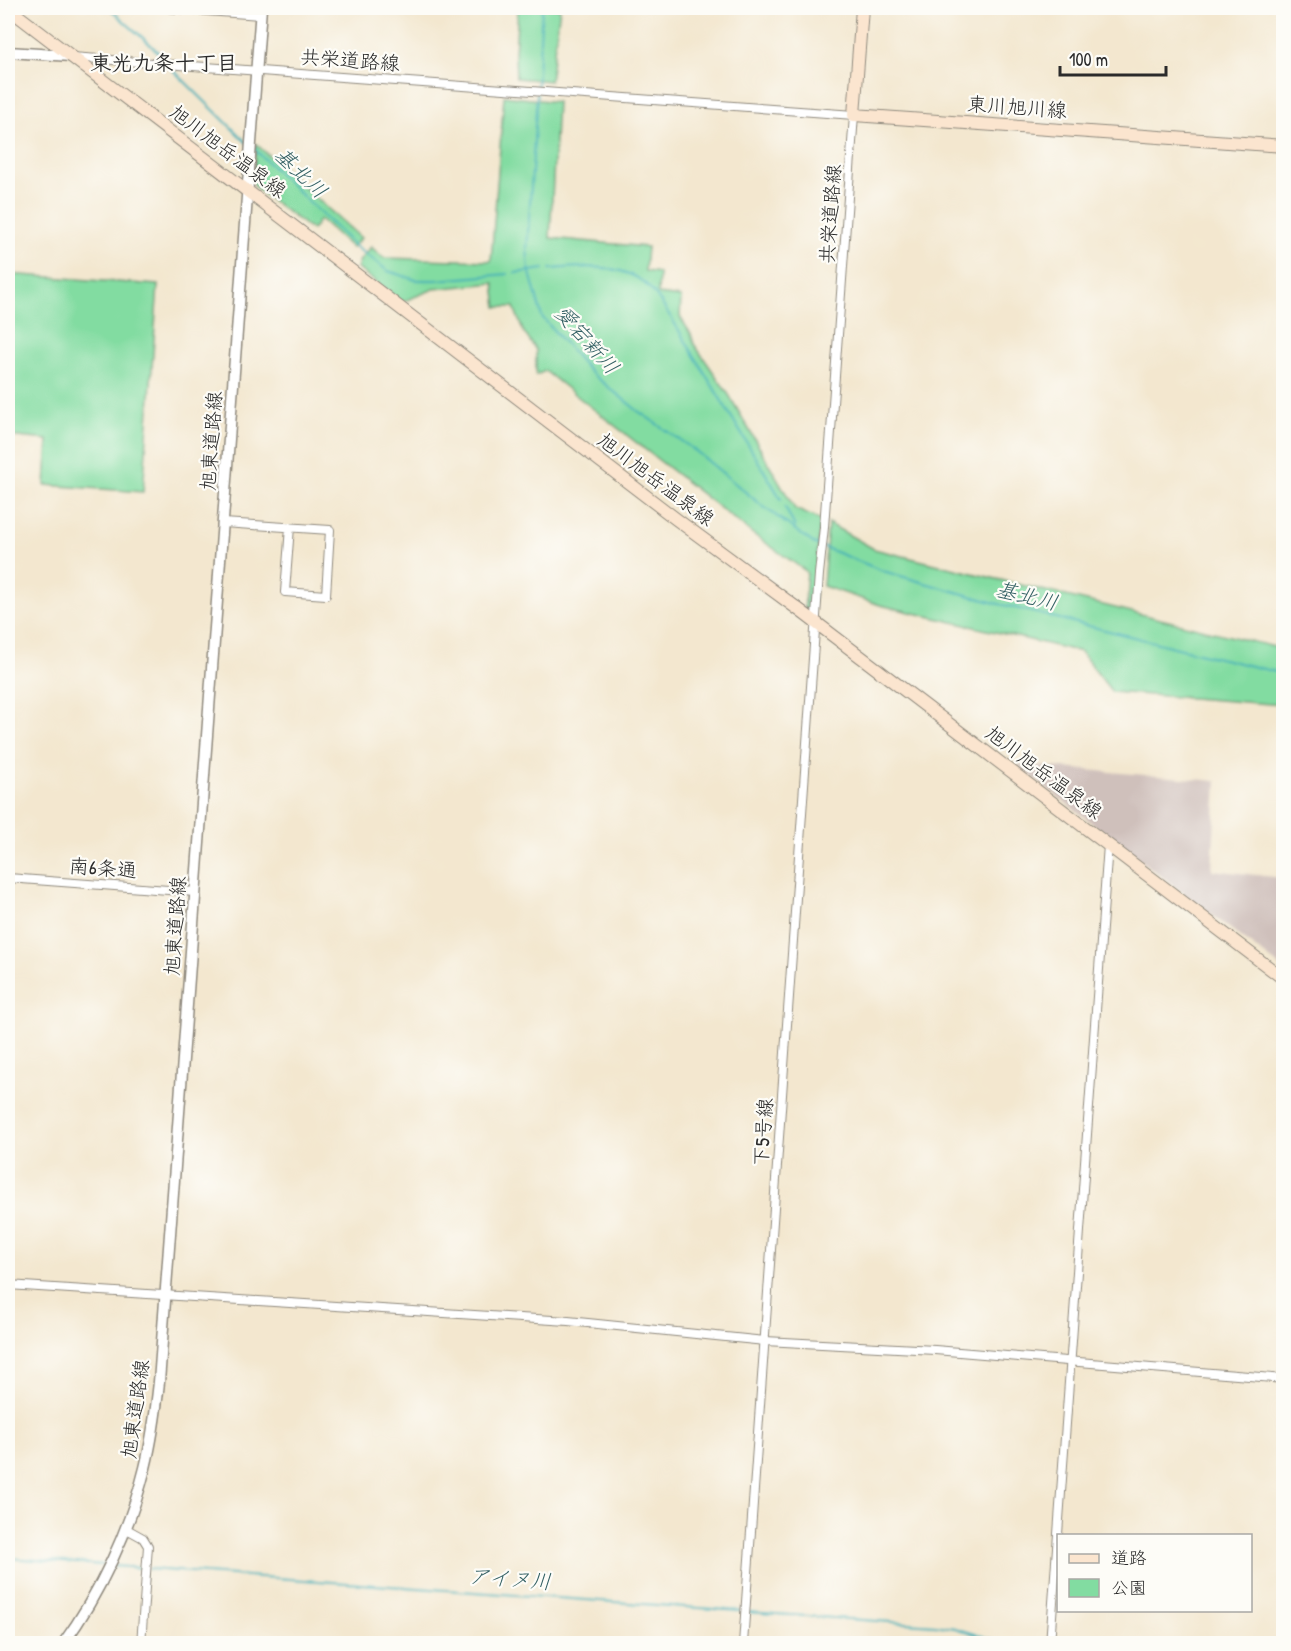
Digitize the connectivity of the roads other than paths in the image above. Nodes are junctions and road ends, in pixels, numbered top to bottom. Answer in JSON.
{"nodes":[{"id":1,"x":167,"y":8,"type":"edge"},
{"id":2,"x":861,"y":8,"type":"edge"},
{"id":3,"x":211,"y":9,"type":"edge"},
{"id":4,"x":14,"y":10,"type":"edge"},
{"id":5,"x":260,"y":11,"type":"edge"},
{"id":6,"x":8,"y":52,"type":"edge"},
{"id":7,"x":71,"y":57,"type":"junction"},
{"id":8,"x":256,"y":70,"type":"junction"},
{"id":9,"x":854,"y":115,"type":"junction"},
{"id":10,"x":1284,"y":146,"type":"edge"},
{"id":11,"x":248,"y":191,"type":"junction"},
{"id":12,"x":223,"y":523,"type":"junction"},
{"id":13,"x":290,"y":527,"type":"junction"},
{"id":14,"x":816,"y":624,"type":"junction"},
{"id":15,"x":1108,"y":845,"type":"junction"},
{"id":16,"x":8,"y":878,"type":"edge"},
{"id":17,"x":195,"y":892,"type":"junction"},
{"id":18,"x":1284,"y":979,"type":"edge"},
{"id":19,"x":8,"y":1285,"type":"edge"},
{"id":20,"x":166,"y":1294,"type":"junction"},
{"id":21,"x":765,"y":1341,"type":"junction"},
{"id":22,"x":1072,"y":1361,"type":"junction"},
{"id":23,"x":1284,"y":1379,"type":"edge"},
{"id":24,"x":125,"y":1528,"type":"junction"},
{"id":25,"x":1059,"y":1534,"type":"edge"},
{"id":26,"x":1057,"y":1554,"type":"edge"},
{"id":27,"x":63,"y":1644,"type":"edge"},
{"id":28,"x":141,"y":1644,"type":"edge"},
{"id":29,"x":743,"y":1644,"type":"edge"},
{"id":30,"x":1050,"y":1644,"type":"edge"}],
"edges":[{"from":1,"to":3,"type":"street"},
{"from":2,"to":9,"type":"main road"},
{"from":3,"to":5,"type":"street"},
{"from":4,"to":7,"type":"main road","name":"旭川旭岳温泉線"},
{"from":5,"to":8,"type":"street","name":"旭東道路線"},
{"from":6,"to":7,"type":"street"},
{"from":7,"to":8,"type":"street","name":"共栄道路線"},
{"from":7,"to":11,"type":"main road","name":"旭川旭岳温泉線"},
{"from":8,"to":9,"type":"street","name":"共栄道路線"},
{"from":8,"to":11,"type":"street","name":"旭東道路線"},
{"from":9,"to":10,"type":"main road","name":"東川旭川線"},
{"from":9,"to":14,"type":"street","name":"共栄道路線"},
{"from":11,"to":12,"type":"street","name":"旭東道路線"},
{"from":11,"to":14,"type":"main road","name":"旭川旭岳温泉線"},
{"from":12,"to":13,"type":"street"},
{"from":12,"to":17,"type":"street","name":"旭東道路線"},
{"from":13,"to":13,"type":"street"},
{"from":14,"to":15,"type":"main road","name":"旭川旭岳温泉線"},
{"from":14,"to":21,"type":"street","name":"下5号線"},
{"from":15,"to":18,"type":"main road","name":"旭川旭岳温泉線"},
{"from":15,"to":22,"type":"street"},
{"from":16,"to":17,"type":"street","name":"南6条通"},
{"from":17,"to":20,"type":"street","name":"旭東道路線"},
{"from":19,"to":20,"type":"street"},
{"from":20,"to":21,"type":"street"},
{"from":20,"to":24,"type":"street","name":"旭東道路線"},
{"from":21,"to":22,"type":"street"},
{"from":21,"to":29,"type":"street","name":"下5号線"},
{"from":22,"to":23,"type":"street"},
{"from":22,"to":25,"type":"street"},
{"from":24,"to":27,"type":"street","name":"旭東道路線"},
{"from":24,"to":28,"type":"street"},
{"from":26,"to":30,"type":"street"}]}
